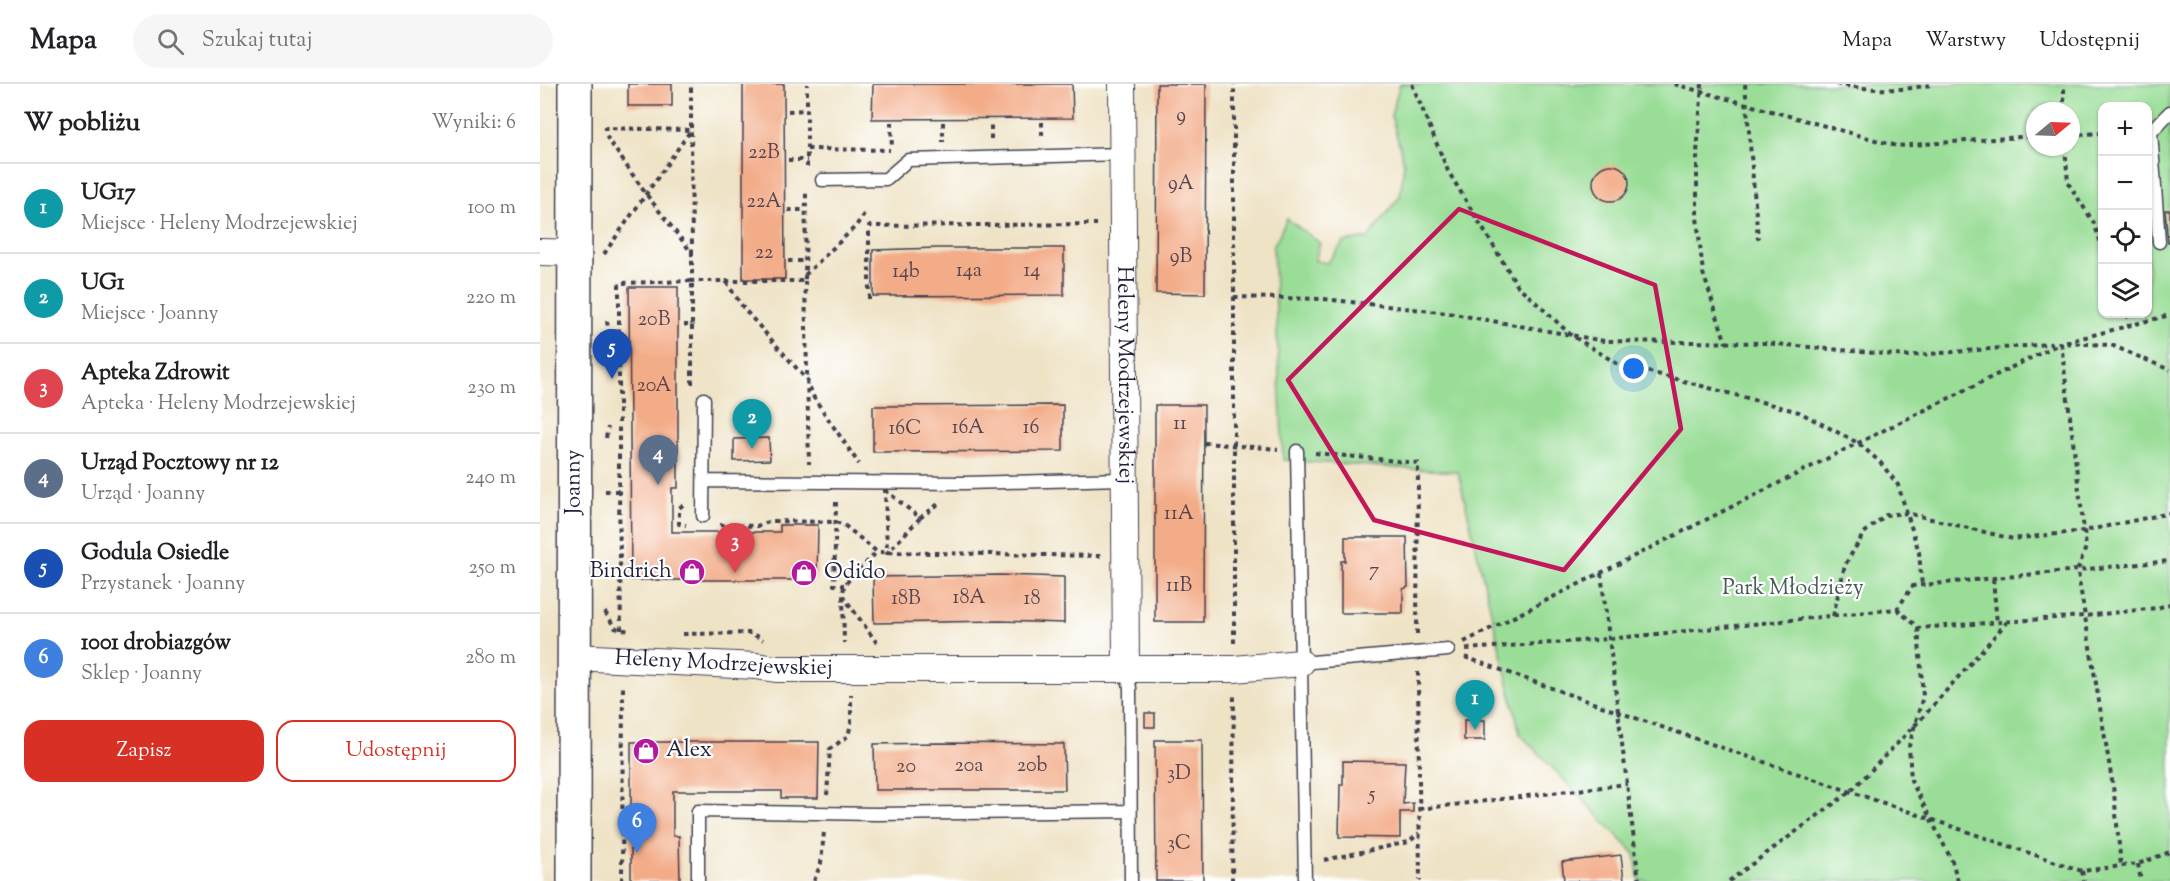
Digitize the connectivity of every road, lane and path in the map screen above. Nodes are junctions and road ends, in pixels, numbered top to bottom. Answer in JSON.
{"nodes":[{"id":1,"x":575,"y":84,"type":"edge"},
{"id":2,"x":691,"y":84,"type":"edge"},
{"id":3,"x":807,"y":84,"type":"edge"},
{"id":4,"x":1122,"y":84,"type":"edge"},
{"id":5,"x":1234,"y":84,"type":"edge"},
{"id":6,"x":1412,"y":84,"type":"edge"},
{"id":7,"x":1674,"y":84,"type":"edge"},
{"id":8,"x":1702,"y":84,"type":"edge"},
{"id":9,"x":1745,"y":84,"type":"edge"},
{"id":10,"x":1836,"y":84,"type":"edge"},
{"id":11,"x":1934,"y":84,"type":"edge"},
{"id":12,"x":2064,"y":84,"type":"edge"},
{"id":13,"x":1701,"y":91,"type":"junction"},
{"id":14,"x":2064,"y":102,"type":"edge"},
{"id":15,"x":1747,"y":104,"type":"junction"},
{"id":16,"x":807,"y":110,"type":"junction"},
{"id":17,"x":788,"y":111,"type":"dead end"},
{"id":18,"x":2170,"y":112,"type":"edge"},
{"id":19,"x":891,"y":122,"type":"dead end"},
{"id":20,"x":943,"y":122,"type":"dead end"},
{"id":21,"x":991,"y":122,"type":"dead end"},
{"id":22,"x":691,"y":130,"type":"junction"},
{"id":23,"x":2098,"y":134,"type":"edge"},
{"id":24,"x":2080,"y":135,"type":"edge"},
{"id":25,"x":2026,"y":137,"type":"edge"},
{"id":26,"x":892,"y":150,"type":"dead end"},
{"id":27,"x":944,"y":150,"type":"dead end"},
{"id":28,"x":991,"y":150,"type":"dead end"},
{"id":29,"x":1122,"y":154,"type":"junction"},
{"id":30,"x":2066,"y":156,"type":"edge"},
{"id":31,"x":788,"y":160,"type":"dead end"},
{"id":32,"x":807,"y":160,"type":"junction"},
{"id":33,"x":807,"y":170,"type":"dead end"},
{"id":34,"x":822,"y":180,"type":"dead end"},
{"id":35,"x":806,"y":190,"type":"dead end"},
{"id":36,"x":646,"y":194,"type":"junction"},
{"id":37,"x":788,"y":210,"type":"dead end"},
{"id":38,"x":806,"y":210,"type":"junction"},
{"id":39,"x":864,"y":214,"type":"dead end"},
{"id":40,"x":1101,"y":224,"type":"dead end"},
{"id":41,"x":856,"y":226,"type":"junction"},
{"id":42,"x":869,"y":226,"type":"junction"},
{"id":43,"x":2098,"y":233,"type":"edge"},
{"id":44,"x":1758,"y":239,"type":"dead end"},
{"id":45,"x":2159,"y":242,"type":"dead end"},
{"id":46,"x":540,"y":252,"type":"edge"},
{"id":47,"x":692,"y":253,"type":"junction"},
{"id":48,"x":590,"y":254,"type":"junction"},
{"id":49,"x":788,"y":261,"type":"dead end"},
{"id":50,"x":806,"y":261,"type":"junction"},
{"id":51,"x":805,"y":275,"type":"junction"},
{"id":52,"x":692,"y":281,"type":"junction"},
{"id":53,"x":805,"y":281,"type":"junction"},
{"id":54,"x":726,"y":282,"type":"junction"},
{"id":55,"x":1234,"y":297,"type":"junction"},
{"id":56,"x":869,"y":299,"type":"dead end"},
{"id":57,"x":2170,"y":315,"type":"edge"},
{"id":58,"x":2128,"y":318,"type":"edge"},
{"id":59,"x":684,"y":325,"type":"dead end"},
{"id":60,"x":693,"y":325,"type":"junction"},
{"id":61,"x":2130,"y":325,"type":"junction"},
{"id":62,"x":609,"y":334,"type":"dead end"},
{"id":63,"x":620,"y":334,"type":"junction"},
{"id":64,"x":1571,"y":335,"type":"junction"},
{"id":65,"x":1726,"y":343,"type":"junction"},
{"id":66,"x":2061,"y":343,"type":"junction"},
{"id":67,"x":2170,"y":370,"type":"edge"},
{"id":68,"x":807,"y":380,"type":"junction"},
{"id":69,"x":692,"y":393,"type":"dead end"},
{"id":70,"x":704,"y":399,"type":"dead end"},
{"id":71,"x":1204,"y":443,"type":"dead end"},
{"id":72,"x":1858,"y":443,"type":"junction"},
{"id":73,"x":1233,"y":444,"type":"junction"},
{"id":74,"x":1297,"y":451,"type":"junction"},
{"id":75,"x":835,"y":477,"type":"junction"},
{"id":76,"x":1124,"y":479,"type":"junction"},
{"id":77,"x":704,"y":481,"type":"junction"},
{"id":78,"x":598,"y":491,"type":"dead end"},
{"id":79,"x":619,"y":491,"type":"junction"},
{"id":80,"x":686,"y":503,"type":"dead end"},
{"id":81,"x":1907,"y":513,"type":"junction"},
{"id":82,"x":2170,"y":513,"type":"edge"},
{"id":83,"x":708,"y":521,"type":"joint"},
{"id":84,"x":836,"y":522,"type":"junction"},
{"id":85,"x":690,"y":525,"type":"dead end"},
{"id":86,"x":2084,"y":531,"type":"junction"},
{"id":87,"x":877,"y":552,"type":"junction"},
{"id":88,"x":887,"y":553,"type":"junction"},
{"id":89,"x":1102,"y":556,"type":"dead end"},
{"id":90,"x":2170,"y":561,"type":"edge"},
{"id":91,"x":2078,"y":569,"type":"junction"},
{"id":92,"x":1601,"y":573,"type":"junction"},
{"id":93,"x":1993,"y":579,"type":"junction"},
{"id":94,"x":844,"y":585,"type":"junction"},
{"id":95,"x":1922,"y":586,"type":"junction"},
{"id":96,"x":843,"y":596,"type":"junction"},
{"id":97,"x":603,"y":604,"type":"dead end"},
{"id":98,"x":2170,"y":604,"type":"edge"},
{"id":99,"x":1897,"y":609,"type":"junction"},
{"id":100,"x":1833,"y":616,"type":"junction"},
{"id":101,"x":2084,"y":616,"type":"junction"},
{"id":102,"x":2007,"y":622,"type":"junction"},
{"id":103,"x":1997,"y":623,"type":"junction"},
{"id":104,"x":1918,"y":628,"type":"junction"},
{"id":105,"x":621,"y":630,"type":"junction"},
{"id":106,"x":639,"y":633,"type":"dead end"},
{"id":107,"x":680,"y":634,"type":"dead end"},
{"id":108,"x":1609,"y":639,"type":"junction"},
{"id":109,"x":767,"y":644,"type":"dead end"},
{"id":110,"x":878,"y":644,"type":"dead end"},
{"id":111,"x":1448,"y":650,"type":"junction"},
{"id":112,"x":1417,"y":652,"type":"junction"},
{"id":113,"x":844,"y":655,"type":"dead end"},
{"id":114,"x":574,"y":657,"type":"junction"},
{"id":115,"x":1302,"y":663,"type":"junction"},
{"id":116,"x":1126,"y":667,"type":"junction"},
{"id":117,"x":1234,"y":669,"type":"junction"},
{"id":118,"x":851,"y":686,"type":"dead end"},
{"id":119,"x":623,"y":687,"type":"dead end"},
{"id":120,"x":1618,"y":712,"type":"junction"},
{"id":121,"x":1914,"y":726,"type":"junction"},
{"id":122,"x":1627,"y":784,"type":"junction"},
{"id":123,"x":1851,"y":792,"type":"junction"},
{"id":124,"x":826,"y":809,"type":"junction"},
{"id":125,"x":1419,"y":809,"type":"junction"},
{"id":126,"x":1130,"y":811,"type":"junction"},
{"id":127,"x":1930,"y":819,"type":"junction"},
{"id":128,"x":1420,"y":833,"type":"junction"},
{"id":129,"x":2170,"y":852,"type":"edge"},
{"id":130,"x":1306,"y":863,"type":"junction"},
{"id":131,"x":2138,"y":864,"type":"junction"},
{"id":132,"x":2121,"y":866,"type":"junction"},
{"id":133,"x":2082,"y":871,"type":"junction"},
{"id":134,"x":574,"y":881,"type":"edge"},
{"id":135,"x":622,"y":881,"type":"edge"},
{"id":136,"x":698,"y":881,"type":"edge"},
{"id":137,"x":814,"y":881,"type":"edge"},
{"id":138,"x":1131,"y":881,"type":"edge"},
{"id":139,"x":1232,"y":881,"type":"edge"},
{"id":140,"x":1305,"y":881,"type":"edge"},
{"id":141,"x":1420,"y":881,"type":"edge"},
{"id":142,"x":1639,"y":881,"type":"edge"},
{"id":143,"x":1729,"y":881,"type":"edge"},
{"id":144,"x":1958,"y":881,"type":"edge"},
{"id":145,"x":2084,"y":881,"type":"edge"},
{"id":146,"x":2141,"y":881,"type":"edge"}],
"edges":[{"from":1,"to":48,"type":"street","name":"Joanny"},
{"from":2,"to":22,"type":"path"},
{"from":3,"to":16,"type":"path"},
{"from":4,"to":29,"type":"street","name":"Heleny Modrzejewskiej"},
{"from":5,"to":55,"type":"path"},
{"from":6,"to":64,"type":"path"},
{"from":7,"to":13,"type":"path"},
{"from":8,"to":13,"type":"path"},
{"from":9,"to":15,"type":"path"},
{"from":10,"to":11,"type":"path"},
{"from":12,"to":14,"type":"path"},
{"from":13,"to":15,"type":"path"},
{"from":13,"to":65,"type":"path"},
{"from":15,"to":25,"type":"path"},
{"from":15,"to":44,"type":"path"},
{"from":16,"to":17,"type":"path"},
{"from":16,"to":32,"type":"path"},
{"from":18,"to":45,"type":"lane"},
{"from":19,"to":26,"type":"path"},
{"from":20,"to":27,"type":"path"},
{"from":21,"to":28,"type":"path"},
{"from":22,"to":36,"type":"path"},
{"from":22,"to":36,"type":"path"},
{"from":22,"to":47,"type":"path"},
{"from":23,"to":24,"type":"path"},
{"from":29,"to":34,"type":"lane"},
{"from":29,"to":76,"type":"street","name":"Heleny Modrzejewskiej"},
{"from":30,"to":43,"type":"path"},
{"from":31,"to":32,"type":"path"},
{"from":32,"to":33,"type":"path"},
{"from":35,"to":38,"type":"path"},
{"from":36,"to":47,"type":"path"},
{"from":36,"to":48,"type":"path"},
{"from":37,"to":38,"type":"path"},
{"from":38,"to":50,"type":"path"},
{"from":39,"to":41,"type":"path"},
{"from":40,"to":42,"type":"path"},
{"from":41,"to":42,"type":"path"},
{"from":41,"to":51,"type":"path"},
{"from":42,"to":56,"type":"path"},
{"from":46,"to":48,"type":"street"},
{"from":47,"to":52,"type":"path"},
{"from":48,"to":114,"type":"street","name":"Joanny"},
{"from":49,"to":50,"type":"path"},
{"from":50,"to":51,"type":"path"},
{"from":51,"to":53,"type":"path"},
{"from":52,"to":54,"type":"path"},
{"from":52,"to":60,"type":"path"},
{"from":52,"to":63,"type":"path"},
{"from":53,"to":54,"type":"path"},
{"from":53,"to":68,"type":"path"},
{"from":54,"to":68,"type":"path"},
{"from":55,"to":64,"type":"path"},
{"from":55,"to":73,"type":"path"},
{"from":57,"to":61,"type":"path"},
{"from":58,"to":61,"type":"path"},
{"from":59,"to":60,"type":"path"},
{"from":60,"to":69,"type":"path"},
{"from":61,"to":66,"type":"path"},
{"from":62,"to":63,"type":"path"},
{"from":63,"to":79,"type":"path"},
{"from":64,"to":65,"type":"path"},
{"from":64,"to":72,"type":"path"},
{"from":65,"to":66,"type":"path"},
{"from":66,"to":67,"type":"path"},
{"from":66,"to":72,"type":"path"},
{"from":66,"to":86,"type":"path"},
{"from":68,"to":75,"type":"path"},
{"from":68,"to":75,"type":"path"},
{"from":70,"to":77,"type":"lane"},
{"from":71,"to":73,"type":"path"},
{"from":72,"to":81,"type":"path"},
{"from":72,"to":92,"type":"path"},
{"from":73,"to":74,"type":"path"},
{"from":73,"to":117,"type":"path"},
{"from":74,"to":112,"type":"path"},
{"from":74,"to":115,"type":"lane"},
{"from":75,"to":76,"type":"lane"},
{"from":75,"to":77,"type":"lane"},
{"from":75,"to":84,"type":"path"},
{"from":76,"to":116,"type":"street","name":"Heleny Modrzejewskiej"},
{"from":77,"to":83,"type":"lane"},
{"from":78,"to":79,"type":"path"},
{"from":79,"to":105,"type":"path"},
{"from":80,"to":85,"type":"path"},
{"from":81,"to":86,"type":"path"},
{"from":81,"to":95,"type":"path"},
{"from":81,"to":100,"type":"path"},
{"from":82,"to":86,"type":"path"},
{"from":83,"to":84,"type":"path"},
{"from":84,"to":87,"type":"path"},
{"from":84,"to":94,"type":"path"},
{"from":86,"to":91,"type":"path"},
{"from":87,"to":88,"type":"path"},
{"from":87,"to":94,"type":"path"},
{"from":88,"to":88,"type":"path"},
{"from":88,"to":89,"type":"path"},
{"from":90,"to":91,"type":"path"},
{"from":91,"to":93,"type":"path"},
{"from":91,"to":101,"type":"path"},
{"from":92,"to":108,"type":"path"},
{"from":92,"to":111,"type":"path"},
{"from":93,"to":95,"type":"path"},
{"from":93,"to":103,"type":"path"},
{"from":94,"to":96,"type":"path"},
{"from":95,"to":99,"type":"path"},
{"from":96,"to":110,"type":"path"},
{"from":96,"to":113,"type":"path"},
{"from":97,"to":105,"type":"path"},
{"from":98,"to":101,"type":"path"},
{"from":99,"to":100,"type":"path"},
{"from":99,"to":104,"type":"path"},
{"from":100,"to":108,"type":"path"},
{"from":101,"to":102,"type":"path"},
{"from":101,"to":132,"type":"path"},
{"from":102,"to":103,"type":"path"},
{"from":102,"to":121,"type":"path"},
{"from":103,"to":104,"type":"path"},
{"from":104,"to":121,"type":"path"},
{"from":105,"to":106,"type":"path"},
{"from":107,"to":109,"type":"path"},
{"from":108,"to":111,"type":"path"},
{"from":108,"to":120,"type":"path"},
{"from":111,"to":112,"type":"lane"},
{"from":111,"to":120,"type":"path"},
{"from":112,"to":115,"type":"lane"},
{"from":112,"to":125,"type":"path"},
{"from":114,"to":116,"type":"street","name":"Heleny Modrzejewskiej"},
{"from":114,"to":134,"type":"street","name":"Joanny"},
{"from":115,"to":117,"type":"street","name":"Heleny Modrzejewskiej"},
{"from":115,"to":130,"type":"lane"},
{"from":116,"to":117,"type":"street","name":"Heleny Modrzejewskiej"},
{"from":116,"to":126,"type":"lane","name":"Heleny Modrzejewskiej"},
{"from":117,"to":139,"type":"path"},
{"from":118,"to":124,"type":"path"},
{"from":119,"to":135,"type":"path"},
{"from":120,"to":122,"type":"path"},
{"from":120,"to":123,"type":"path"},
{"from":121,"to":123,"type":"path"},
{"from":121,"to":127,"type":"path"},
{"from":122,"to":125,"type":"path"},
{"from":122,"to":142,"type":"path"},
{"from":123,"to":127,"type":"path"},
{"from":123,"to":143,"type":"path"},
{"from":124,"to":126,"type":"lane"},
{"from":124,"to":136,"type":"lane"},
{"from":124,"to":137,"type":"path"},
{"from":125,"to":128,"type":"path"},
{"from":126,"to":138,"type":"lane","name":"Heleny Modrzejewskiej"},
{"from":127,"to":133,"type":"path"},
{"from":127,"to":144,"type":"path"},
{"from":128,"to":130,"type":"path"},
{"from":128,"to":141,"type":"path"},
{"from":129,"to":131,"type":"path"},
{"from":130,"to":140,"type":"lane"},
{"from":131,"to":132,"type":"path"},
{"from":131,"to":146,"type":"path"},
{"from":132,"to":133,"type":"path"},
{"from":133,"to":145,"type":"path"}]}
